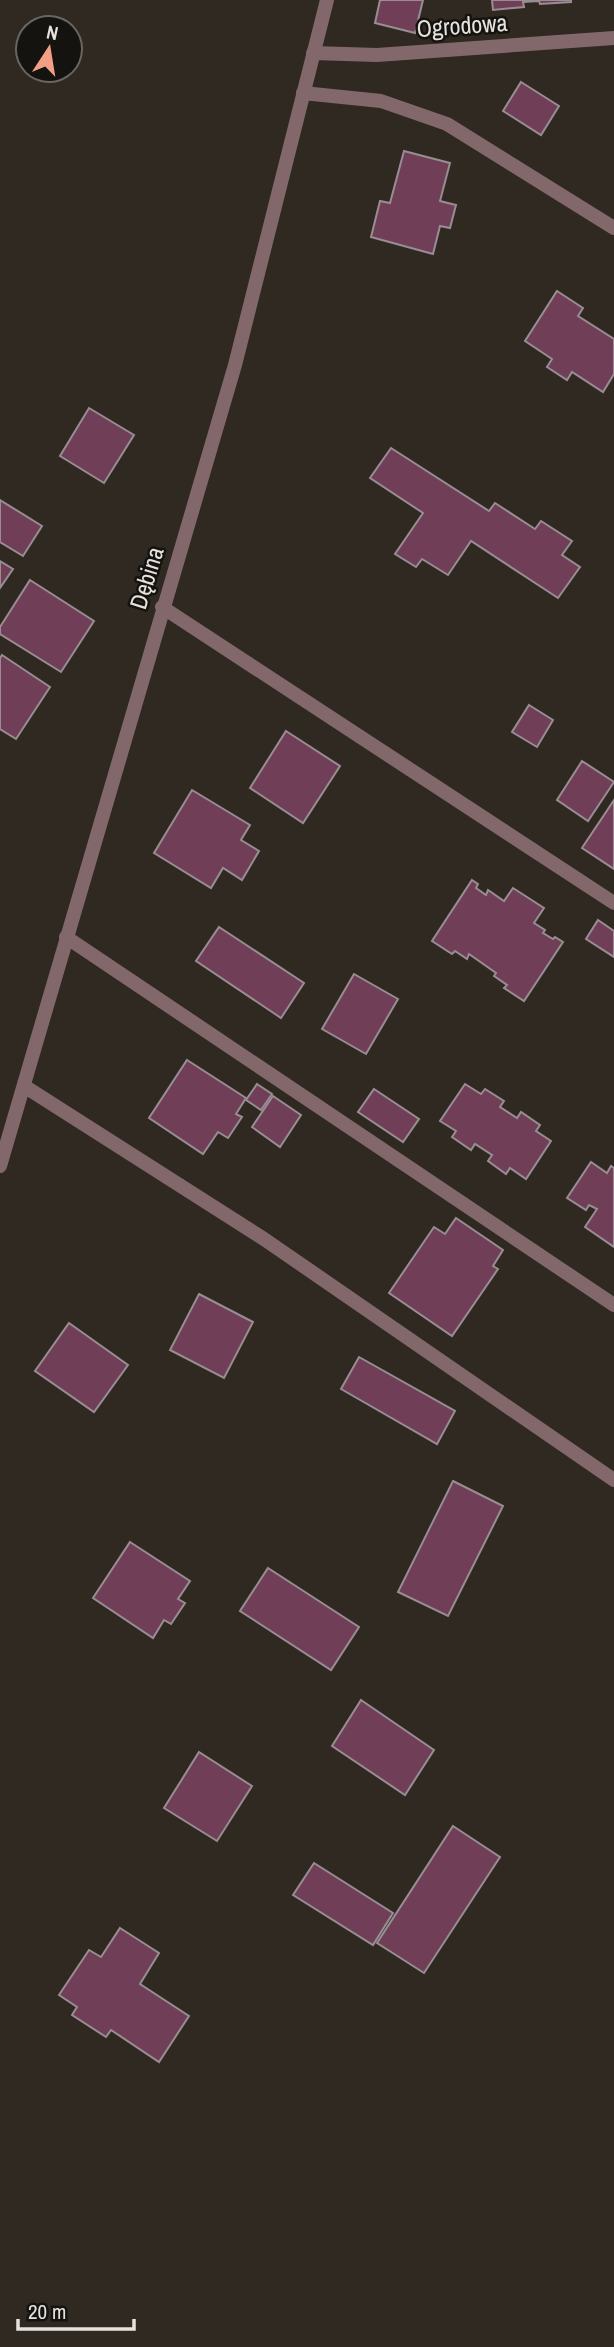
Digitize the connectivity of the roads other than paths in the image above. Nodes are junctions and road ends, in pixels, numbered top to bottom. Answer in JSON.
{"nodes":[{"id":1,"x":327,"y":0,"type":"edge"},
{"id":2,"x":614,"y":38,"type":"edge"},
{"id":3,"x":313,"y":52,"type":"junction"},
{"id":4,"x":303,"y":93,"type":"junction"},
{"id":5,"x":614,"y":228,"type":"edge"},
{"id":6,"x":162,"y":607,"type":"junction"},
{"id":7,"x":614,"y":903,"type":"edge"},
{"id":8,"x":66,"y":937,"type":"junction"},
{"id":9,"x":23,"y":1086,"type":"junction"},
{"id":10,"x":0,"y":1166,"type":"edge"},
{"id":11,"x":614,"y":1304,"type":"edge"},
{"id":12,"x":614,"y":1480,"type":"edge"}],
"edges":[{"from":1,"to":3,"type":"street","name":"Dębina"},
{"from":2,"to":3,"type":"street","name":"Ogrodowa"},
{"from":3,"to":4,"type":"street","name":"Dębina"},
{"from":4,"to":5,"type":"street"},
{"from":4,"to":6,"type":"street","name":"Dębina"},
{"from":6,"to":7,"type":"street"},
{"from":6,"to":8,"type":"street","name":"Dębina"},
{"from":8,"to":9,"type":"street","name":"Dębina"},
{"from":8,"to":11,"type":"street"},
{"from":9,"to":10,"type":"street","name":"Dębina"},
{"from":9,"to":12,"type":"street"}]}
